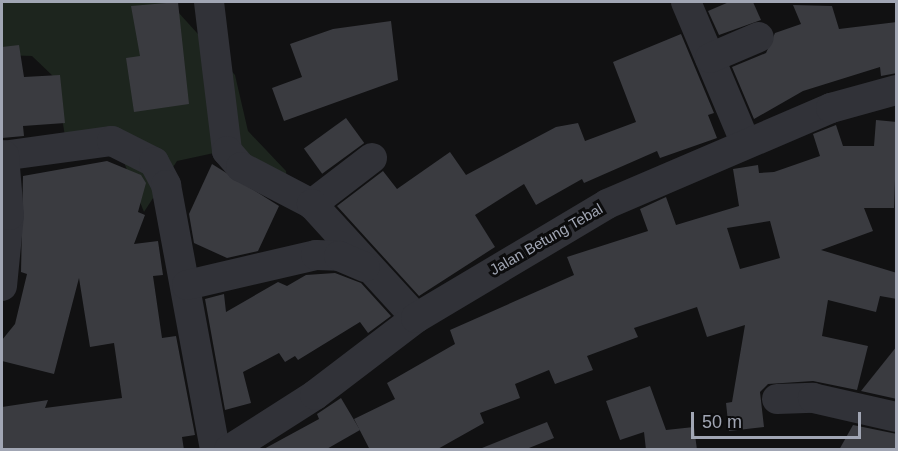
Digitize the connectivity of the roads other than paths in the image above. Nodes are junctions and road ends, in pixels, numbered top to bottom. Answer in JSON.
{"nodes":[{"id":1,"x":209,"y":2,"type":"edge"},
{"id":2,"x":686,"y":2,"type":"edge"},
{"id":3,"x":759,"y":37,"type":"dead end"},
{"id":4,"x":710,"y":58,"type":"junction"},
{"id":5,"x":897,"y":90,"type":"edge"},
{"id":6,"x":745,"y":142,"type":"junction"},
{"id":7,"x":3,"y":156,"type":"edge"},
{"id":8,"x":372,"y":158,"type":"dead end"},
{"id":9,"x":312,"y":204,"type":"junction"},
{"id":10,"x":364,"y":267,"type":"junction"},
{"id":11,"x":187,"y":285,"type":"junction"},
{"id":12,"x":2,"y":286,"type":"edge"},
{"id":13,"x":416,"y":318,"type":"junction"},
{"id":14,"x":777,"y":399,"type":"dead end"},
{"id":15,"x":897,"y":417,"type":"edge"},
{"id":16,"x":215,"y":450,"type":"edge"},
{"id":17,"x":229,"y":450,"type":"edge"}],
"edges":[{"from":1,"to":9,"type":"street"},
{"from":2,"to":4,"type":"street"},
{"from":3,"to":4,"type":"street"},
{"from":4,"to":6,"type":"street"},
{"from":5,"to":6,"type":"street","name":"Jalan Betung Tebal"},
{"from":6,"to":13,"type":"street","name":"Jalan Betung Tebal"},
{"from":7,"to":11,"type":"street"},
{"from":7,"to":12,"type":"street"},
{"from":8,"to":9,"type":"street"},
{"from":9,"to":10,"type":"street"},
{"from":10,"to":11,"type":"street"},
{"from":10,"to":13,"type":"street"},
{"from":11,"to":16,"type":"street"},
{"from":13,"to":17,"type":"street","name":"Jalan Betung Tebal"},
{"from":14,"to":15,"type":"street"}]}
